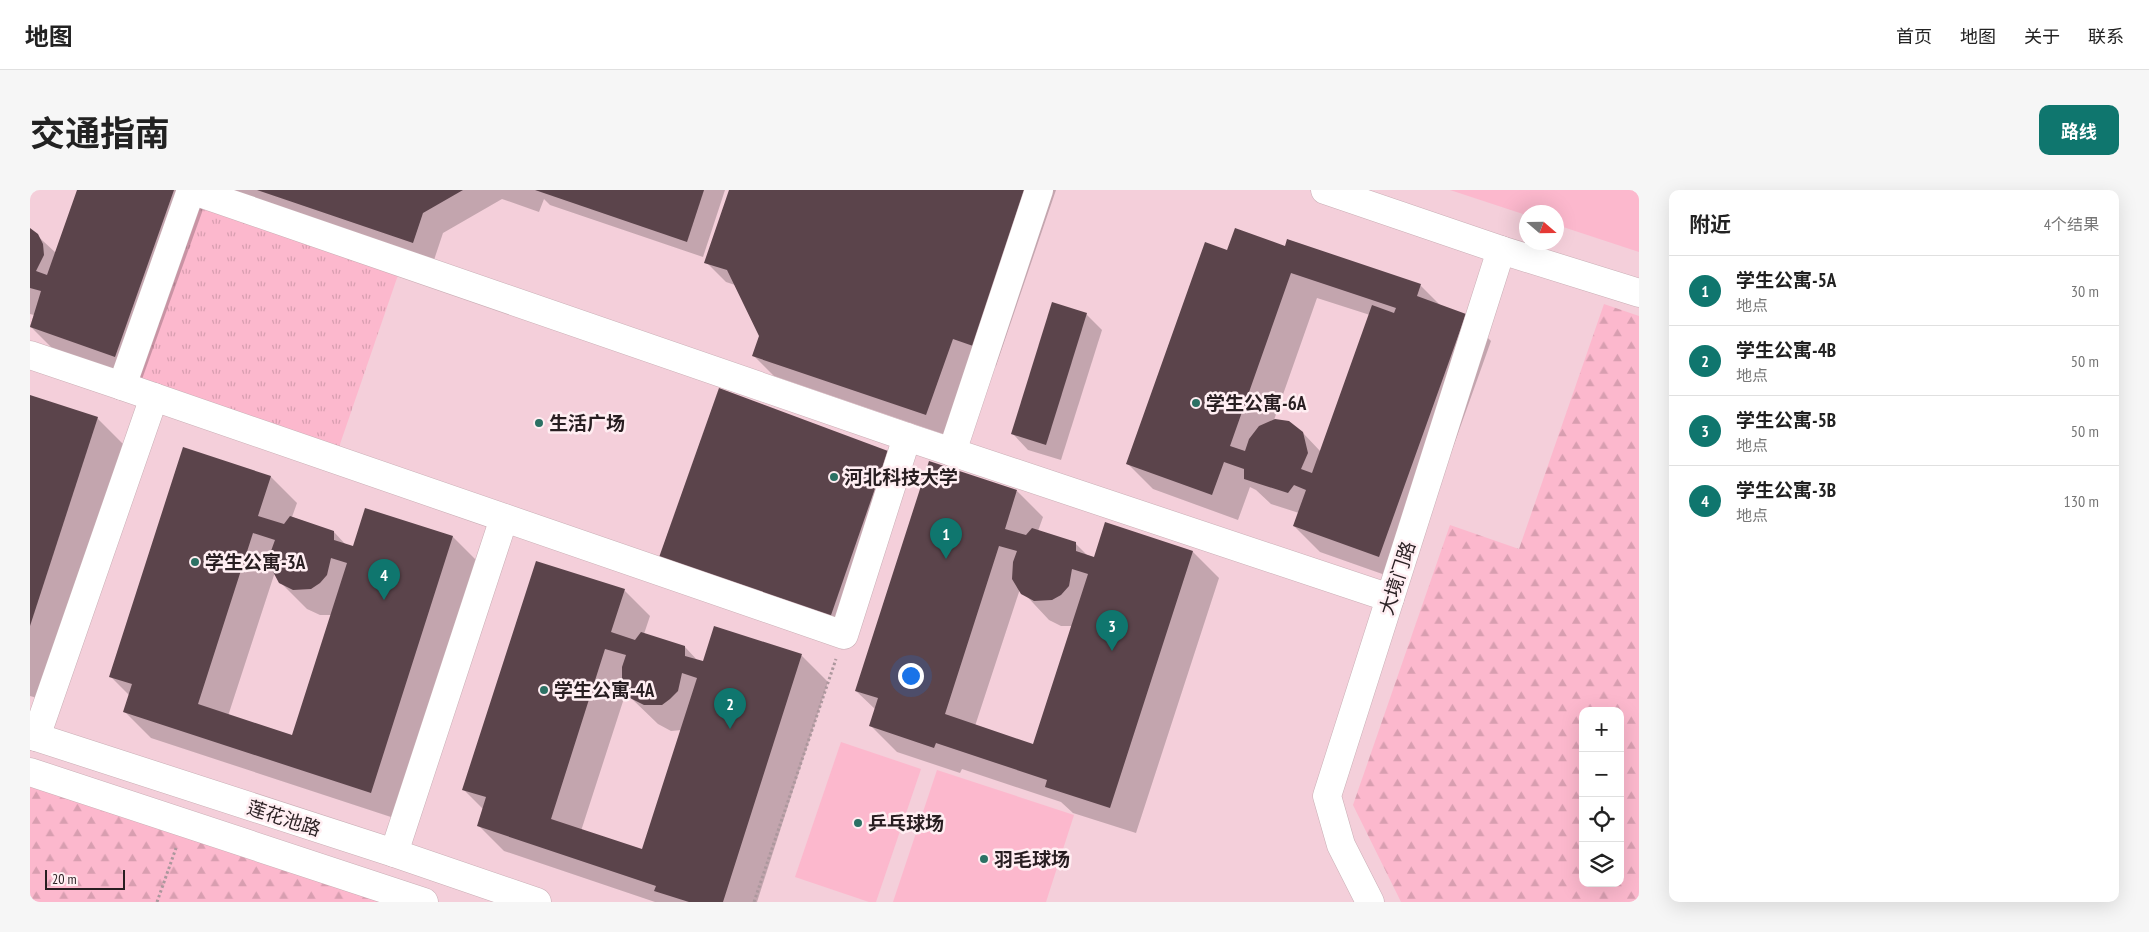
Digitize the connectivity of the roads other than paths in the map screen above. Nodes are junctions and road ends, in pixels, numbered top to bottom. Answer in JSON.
{"nodes":[{"id":1,"x":191,"y":190,"type":"edge"},
{"id":2,"x":1039,"y":190,"type":"edge"},
{"id":3,"x":1325,"y":190,"type":"edge"},
{"id":4,"x":1501,"y":250,"type":"junction"},
{"id":5,"x":1639,"y":293,"type":"edge"},
{"id":6,"x":30,"y":355,"type":"edge"},
{"id":7,"x":122,"y":386,"type":"junction"},
{"id":8,"x":154,"y":397,"type":"junction"},
{"id":9,"x":908,"y":438,"type":"junction"},
{"id":10,"x":952,"y":452,"type":"junction"},
{"id":11,"x":504,"y":518,"type":"junction"},
{"id":12,"x":1390,"y":598,"type":"junction"},
{"id":13,"x":33,"y":736,"type":"edge"},
{"id":14,"x":30,"y":772,"type":"edge"},
{"id":15,"x":394,"y":853,"type":"junction"},
{"id":16,"x":424,"y":902,"type":"edge"},
{"id":17,"x":537,"y":902,"type":"edge"},
{"id":18,"x":1370,"y":902,"type":"edge"}],
"edges":[{"from":1,"to":7,"type":"lane"},
{"from":1,"to":9,"type":"lane"},
{"from":2,"to":10,"type":"lane"},
{"from":3,"to":4,"type":"lane"},
{"from":4,"to":5,"type":"lane"},
{"from":4,"to":12,"type":"lane","name":"大境门路"},
{"from":6,"to":7,"type":"lane"},
{"from":7,"to":8,"type":"lane"},
{"from":8,"to":11,"type":"lane"},
{"from":8,"to":13,"type":"lane"},
{"from":9,"to":10,"type":"lane"},
{"from":9,"to":11,"type":"lane"},
{"from":10,"to":12,"type":"lane"},
{"from":11,"to":15,"type":"lane"},
{"from":12,"to":18,"type":"lane","name":"大境门路"},
{"from":13,"to":15,"type":"lane","name":"莲花池路"},
{"from":14,"to":16,"type":"lane","name":"莲花池路"},
{"from":15,"to":17,"type":"lane","name":"莲花池路"}]}
